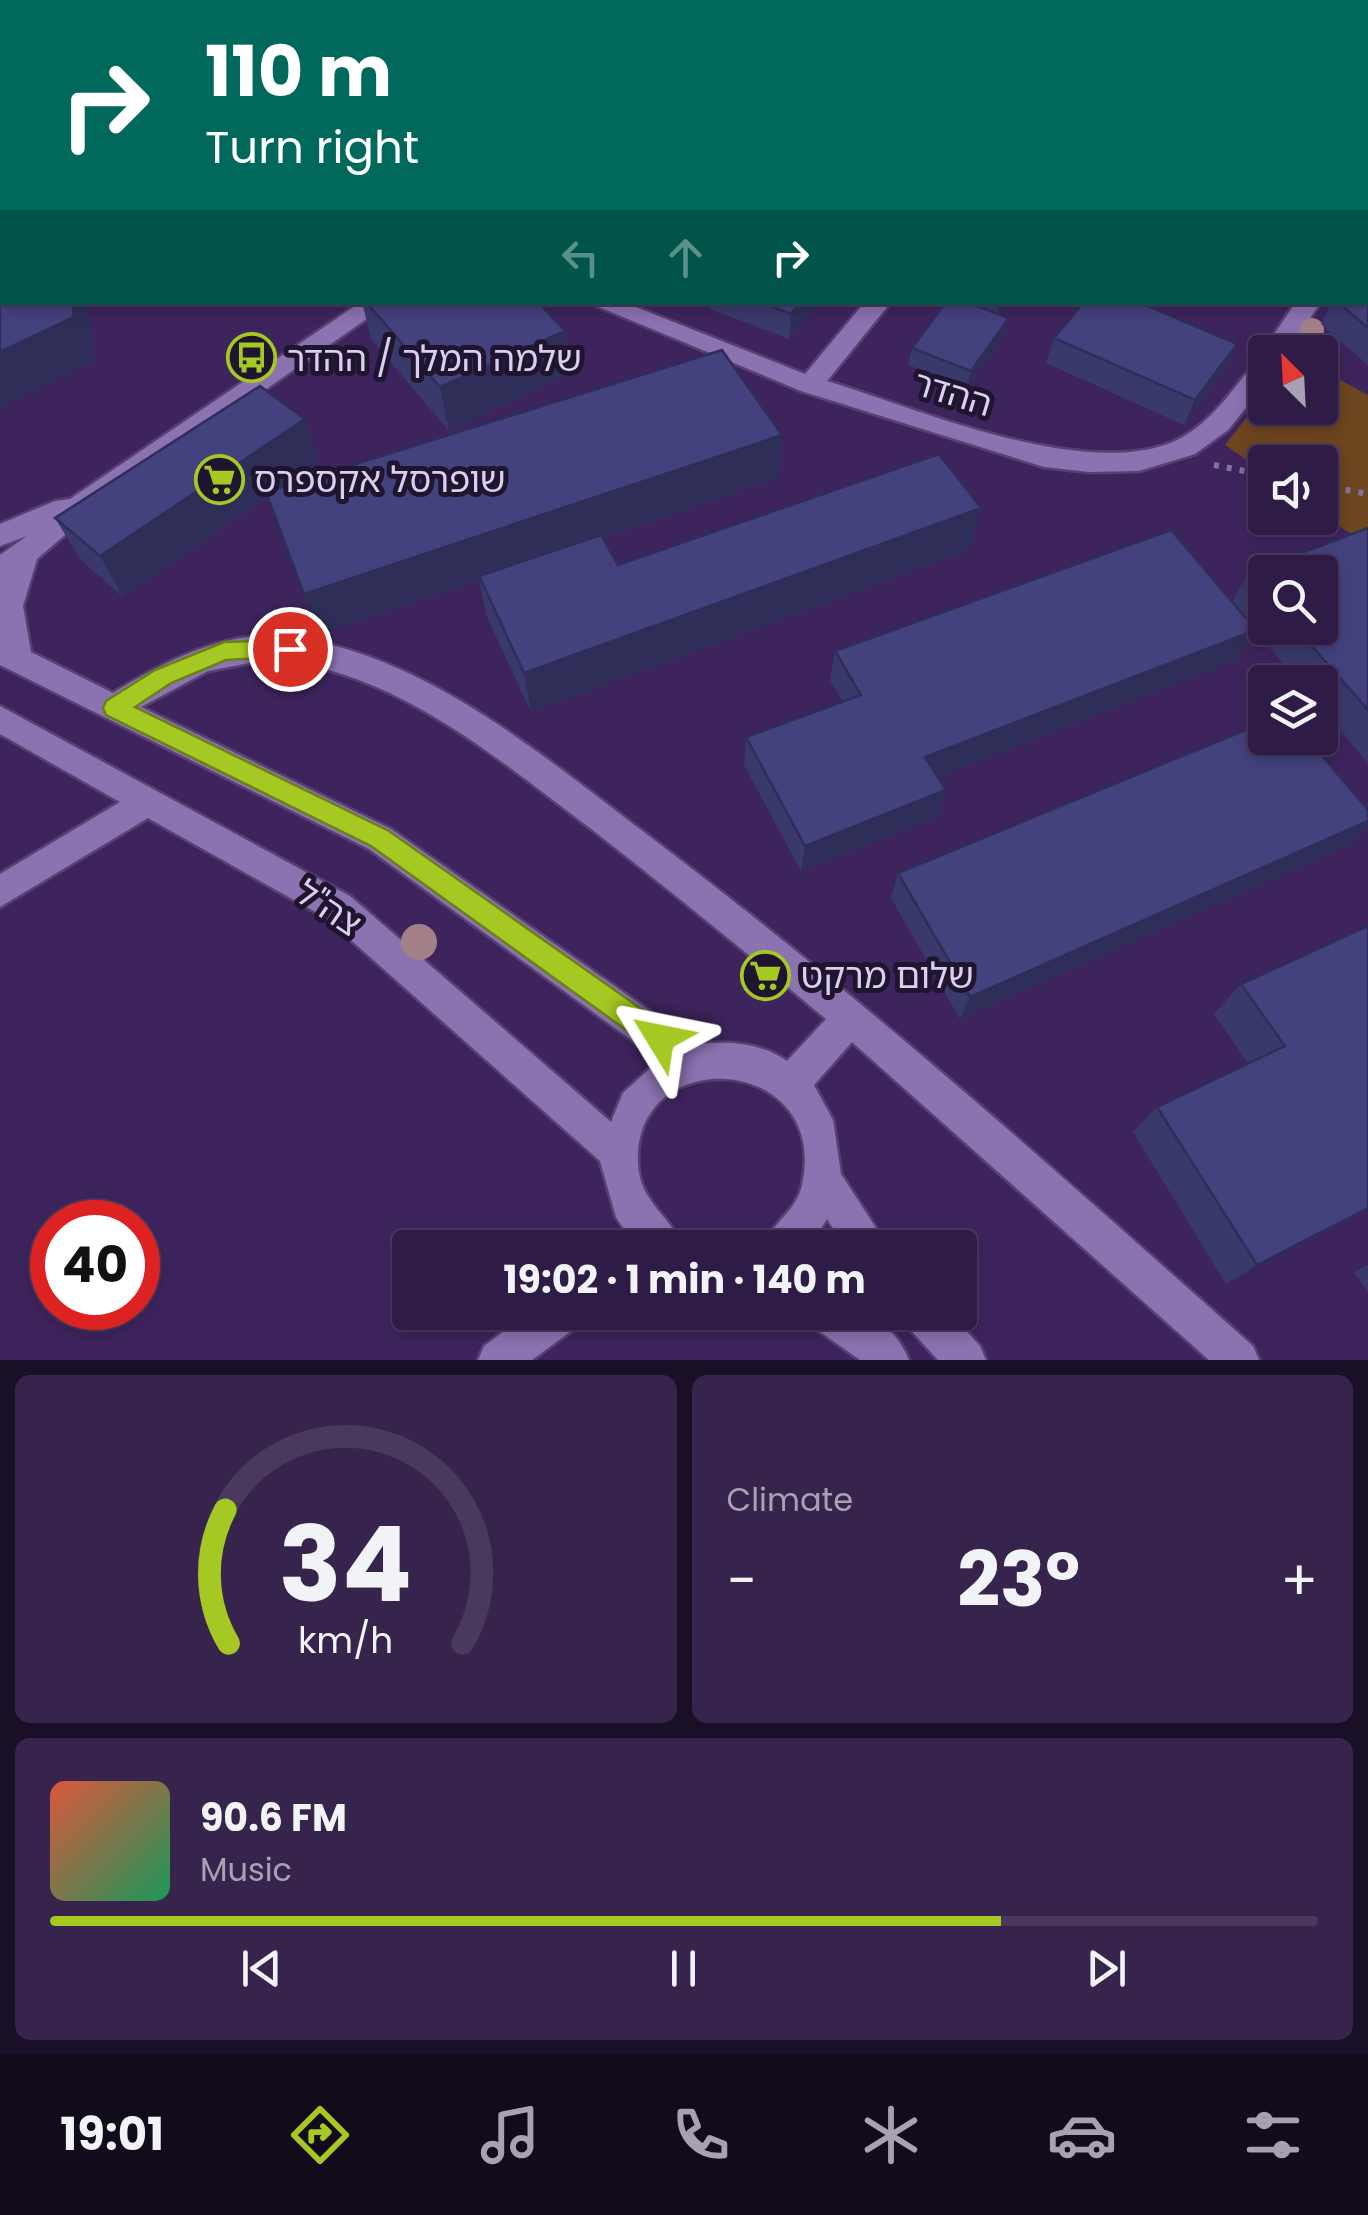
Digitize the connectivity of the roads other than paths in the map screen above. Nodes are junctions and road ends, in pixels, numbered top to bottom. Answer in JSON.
{"nodes":[{"id":1,"x":376,"y":305,"type":"edge"},
{"id":2,"x":608,"y":305,"type":"edge"},
{"id":3,"x":877,"y":305,"type":"edge"},
{"id":4,"x":1308,"y":305,"type":"edge"},
{"id":5,"x":1286,"y":335,"type":"edge"},
{"id":6,"x":810,"y":386,"type":"junction"},
{"id":7,"x":1248,"y":387,"type":"edge"},
{"id":8,"x":90,"y":497,"type":"junction"},
{"id":9,"x":0,"y":536,"type":"edge"},
{"id":10,"x":27,"y":552,"type":"junction"},
{"id":11,"x":0,"y":569,"type":"edge"},
{"id":12,"x":9,"y":656,"type":"edge"},
{"id":13,"x":114,"y":708,"type":"junction"},
{"id":14,"x":0,"y":719,"type":"edge"},
{"id":15,"x":148,"y":801,"type":"junction"},
{"id":16,"x":0,"y":892,"type":"edge"},
{"id":17,"x":853,"y":1016,"type":"junction"},
{"id":18,"x":691,"y":1061,"type":"junction"},
{"id":19,"x":790,"y":1084,"type":"junction"},
{"id":20,"x":619,"y":1153,"type":"junction"},
{"id":21,"x":823,"y":1180,"type":"junction"},
{"id":22,"x":646,"y":1230,"type":"edge"},
{"id":23,"x":799,"y":1230,"type":"edge"},
{"id":24,"x":858,"y":1230,"type":"edge"},
{"id":25,"x":539,"y":1330,"type":"edge"},
{"id":26,"x":853,"y":1330,"type":"edge"},
{"id":27,"x":938,"y":1330,"type":"edge"},
{"id":28,"x":498,"y":1360,"type":"edge"},
{"id":29,"x":889,"y":1360,"type":"edge"},
{"id":30,"x":966,"y":1360,"type":"edge"},
{"id":31,"x":1240,"y":1360,"type":"edge"}],
"edges":[{"from":1,"to":8,"type":"street"},
{"from":2,"to":6,"type":"street","name":"ההדר"},
{"from":3,"to":6,"type":"street"},
{"from":4,"to":5,"type":"street"},
{"from":6,"to":7,"type":"street","name":"ההדר"},
{"from":8,"to":9,"type":"street"},
{"from":8,"to":10,"type":"street"},
{"from":10,"to":11,"type":"street"},
{"from":10,"to":12,"type":"street"},
{"from":12,"to":13,"type":"street"},
{"from":13,"to":17,"type":"street"},
{"from":13,"to":18,"type":"street"},
{"from":14,"to":15,"type":"street","name":"צה\"ל"},
{"from":15,"to":16,"type":"street"},
{"from":15,"to":20,"type":"street","name":"צה\"ל"},
{"from":17,"to":19,"type":"street"},
{"from":17,"to":31,"type":"street"},
{"from":18,"to":19,"type":"street"},
{"from":18,"to":20,"type":"street"},
{"from":19,"to":21,"type":"street"},
{"from":20,"to":22,"type":"street"},
{"from":21,"to":23,"type":"street"},
{"from":21,"to":24,"type":"street"},
{"from":25,"to":28,"type":"street"},
{"from":26,"to":29,"type":"street"},
{"from":27,"to":30,"type":"street"}]}
